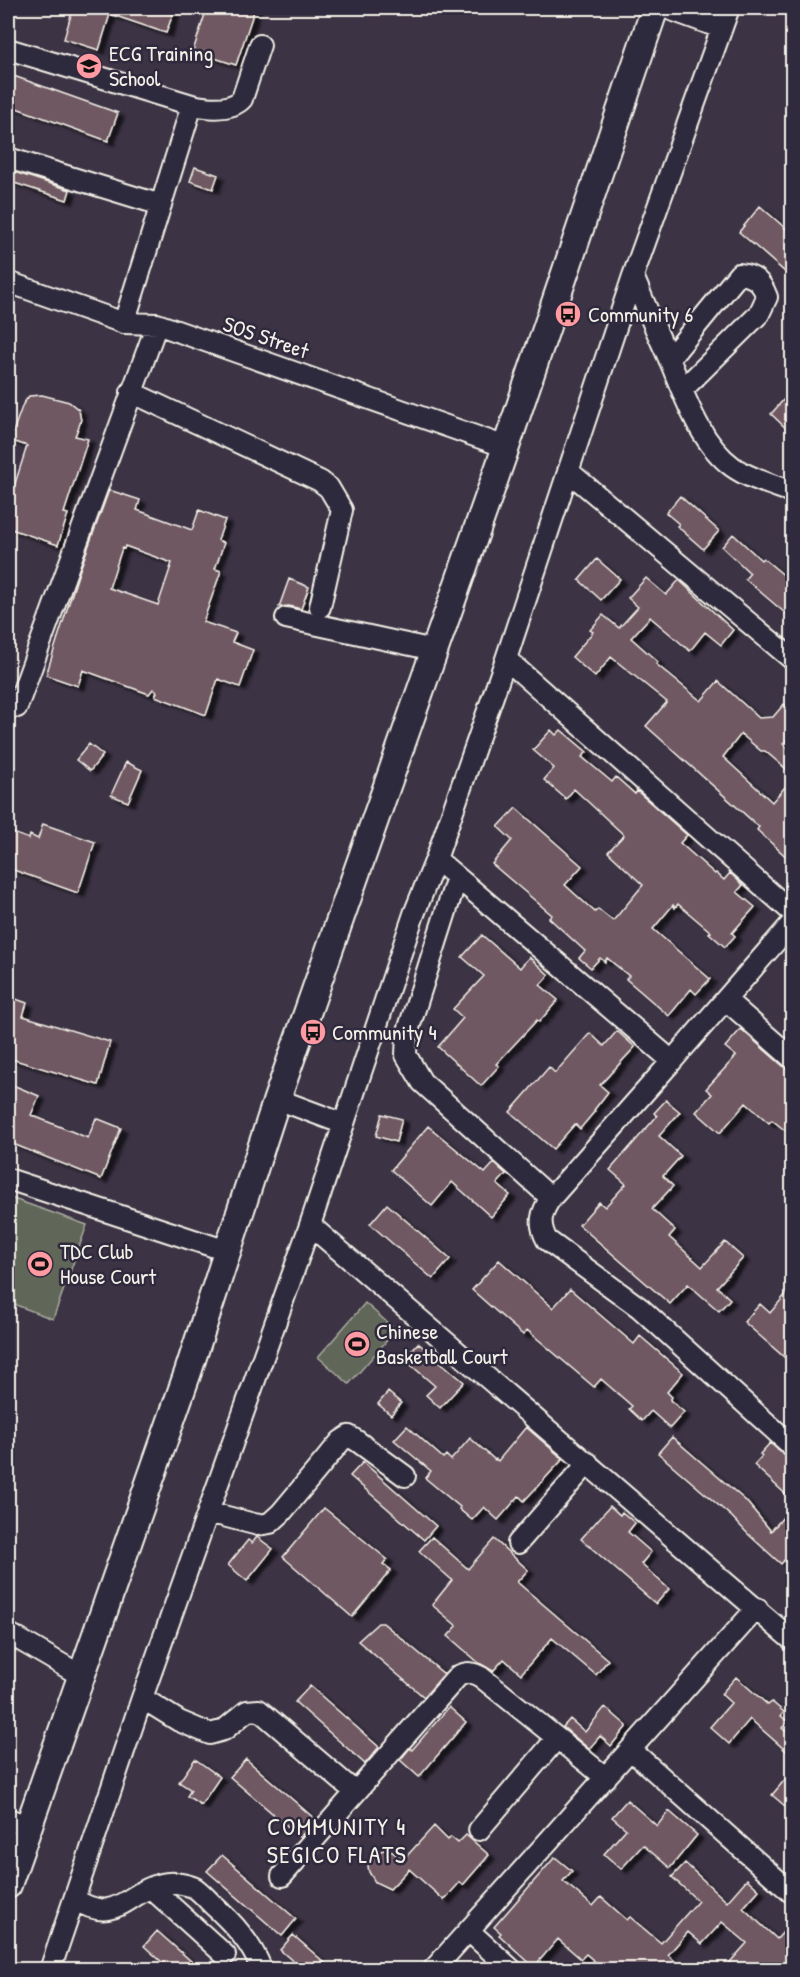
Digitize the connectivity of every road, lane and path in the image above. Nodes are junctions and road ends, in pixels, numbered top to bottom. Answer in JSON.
{"nodes":[{"id":1,"x":655,"y":8,"type":"edge"},
{"id":2,"x":666,"y":8,"type":"edge"},
{"id":3,"x":729,"y":8,"type":"edge"},
{"id":4,"x":721,"y":28,"type":"junction"},
{"id":5,"x":260,"y":45,"type":"dead end"},
{"id":6,"x":8,"y":49,"type":"edge"},
{"id":7,"x":192,"y":105,"type":"junction"},
{"id":8,"x":8,"y":158,"type":"edge"},
{"id":9,"x":161,"y":205,"type":"junction"},
{"id":10,"x":633,"y":276,"type":"junction"},
{"id":11,"x":8,"y":282,"type":"edge"},
{"id":12,"x":124,"y":323,"type":"junction"},
{"id":13,"x":156,"y":324,"type":"junction"},
{"id":14,"x":669,"y":359,"type":"junction"},
{"id":15,"x":682,"y":390,"type":"junction"},
{"id":16,"x":132,"y":392,"type":"junction"},
{"id":17,"x":506,"y":447,"type":"junction"},
{"id":18,"x":568,"y":471,"type":"junction"},
{"id":19,"x":792,"y":492,"type":"edge"},
{"id":20,"x":320,"y":608,"type":"dead end"},
{"id":21,"x":286,"y":618,"type":"dead end"},
{"id":22,"x":434,"y":650,"type":"junction"},
{"id":23,"x":506,"y":659,"type":"junction"},
{"id":24,"x":792,"y":659,"type":"edge"},
{"id":25,"x":17,"y":707,"type":"dead end"},
{"id":26,"x":436,"y":859,"type":"junction"},
{"id":27,"x":457,"y":876,"type":"junction"},
{"id":28,"x":792,"y":912,"type":"edge"},
{"id":29,"x":792,"y":923,"type":"edge"},
{"id":30,"x":726,"y":1000,"type":"junction"},
{"id":31,"x":792,"y":1058,"type":"edge"},
{"id":32,"x":672,"y":1061,"type":"junction"},
{"id":33,"x":277,"y":1099,"type":"junction"},
{"id":34,"x":344,"y":1124,"type":"junction"},
{"id":35,"x":8,"y":1179,"type":"edge"},
{"id":36,"x":551,"y":1197,"type":"junction"},
{"id":37,"x":310,"y":1225,"type":"junction"},
{"id":38,"x":227,"y":1251,"type":"junction"},
{"id":39,"x":792,"y":1446,"type":"edge"},
{"id":40,"x":588,"y":1463,"type":"junction"},
{"id":41,"x":405,"y":1476,"type":"dead end"},
{"id":42,"x":208,"y":1512,"type":"junction"},
{"id":43,"x":518,"y":1543,"type":"dead end"},
{"id":44,"x":757,"y":1608,"type":"junction"},
{"id":45,"x":8,"y":1633,"type":"edge"},
{"id":46,"x":792,"y":1640,"type":"edge"},
{"id":47,"x":80,"y":1675,"type":"junction"},
{"id":48,"x":142,"y":1698,"type":"junction"},
{"id":49,"x":557,"y":1738,"type":"junction"},
{"id":50,"x":631,"y":1750,"type":"junction"},
{"id":51,"x":606,"y":1778,"type":"junction"},
{"id":52,"x":355,"y":1792,"type":"junction"},
{"id":53,"x":18,"y":1823,"type":"edge"},
{"id":54,"x":479,"y":1830,"type":"dead end"},
{"id":55,"x":282,"y":1876,"type":"dead end"},
{"id":56,"x":8,"y":1885,"type":"edge"},
{"id":57,"x":151,"y":1887,"type":"junction"},
{"id":58,"x":792,"y":1893,"type":"edge"},
{"id":59,"x":74,"y":1899,"type":"junction"},
{"id":60,"x":469,"y":1930,"type":"junction"},
{"id":61,"x":225,"y":1955,"type":"dead end"},
{"id":62,"x":50,"y":1970,"type":"edge"},
{"id":63,"x":262,"y":1970,"type":"edge"},
{"id":64,"x":433,"y":1970,"type":"edge"},
{"id":65,"x":512,"y":1970,"type":"edge"}],
"edges":[{"from":1,"to":17,"type":"main road"},
{"from":2,"to":4,"type":"street"},
{"from":3,"to":4,"type":"street"},
{"from":4,"to":10,"type":"street"},
{"from":5,"to":7,"type":"street"},
{"from":6,"to":7,"type":"street"},
{"from":7,"to":9,"type":"street"},
{"from":8,"to":9,"type":"street"},
{"from":9,"to":12,"type":"street"},
{"from":10,"to":14,"type":"street"},
{"from":10,"to":18,"type":"street"},
{"from":11,"to":12,"type":"street","name":"SOS Street"},
{"from":12,"to":13,"type":"street","name":"SOS Street"},
{"from":13,"to":16,"type":"street"},
{"from":13,"to":17,"type":"street","name":"SOS Street"},
{"from":14,"to":15,"type":"street"},
{"from":14,"to":15,"type":"street"},
{"from":15,"to":19,"type":"street"},
{"from":16,"to":20,"type":"street"},
{"from":16,"to":25,"type":"street"},
{"from":17,"to":22,"type":"main road"},
{"from":18,"to":23,"type":"street"},
{"from":18,"to":24,"type":"street"},
{"from":21,"to":22,"type":"street"},
{"from":22,"to":33,"type":"main road"},
{"from":23,"to":26,"type":"street"},
{"from":23,"to":28,"type":"street"},
{"from":26,"to":27,"type":"street"},
{"from":26,"to":34,"type":"street"},
{"from":27,"to":32,"type":"street"},
{"from":27,"to":36,"type":"street"},
{"from":29,"to":30,"type":"street"},
{"from":30,"to":31,"type":"street"},
{"from":30,"to":32,"type":"street"},
{"from":32,"to":36,"type":"street"},
{"from":33,"to":34,"type":"street"},
{"from":33,"to":38,"type":"main road"},
{"from":34,"to":37,"type":"street"},
{"from":35,"to":38,"type":"street"},
{"from":36,"to":39,"type":"street"},
{"from":37,"to":40,"type":"street"},
{"from":37,"to":42,"type":"street"},
{"from":38,"to":47,"type":"main road"},
{"from":40,"to":43,"type":"street"},
{"from":40,"to":44,"type":"street"},
{"from":41,"to":42,"type":"street"},
{"from":42,"to":48,"type":"street"},
{"from":44,"to":46,"type":"street"},
{"from":44,"to":50,"type":"street"},
{"from":45,"to":47,"type":"street"},
{"from":47,"to":53,"type":"main road"},
{"from":48,"to":52,"type":"street"},
{"from":48,"to":59,"type":"street"},
{"from":49,"to":51,"type":"street"},
{"from":49,"to":52,"type":"street"},
{"from":49,"to":54,"type":"street"},
{"from":50,"to":51,"type":"street"},
{"from":50,"to":58,"type":"street"},
{"from":51,"to":60,"type":"street"},
{"from":52,"to":55,"type":"street"},
{"from":53,"to":56,"type":"main road"},
{"from":57,"to":59,"type":"street"},
{"from":57,"to":61,"type":"street"},
{"from":57,"to":63,"type":"street"},
{"from":59,"to":62,"type":"street"},
{"from":60,"to":64,"type":"street"},
{"from":60,"to":65,"type":"street"}]}
